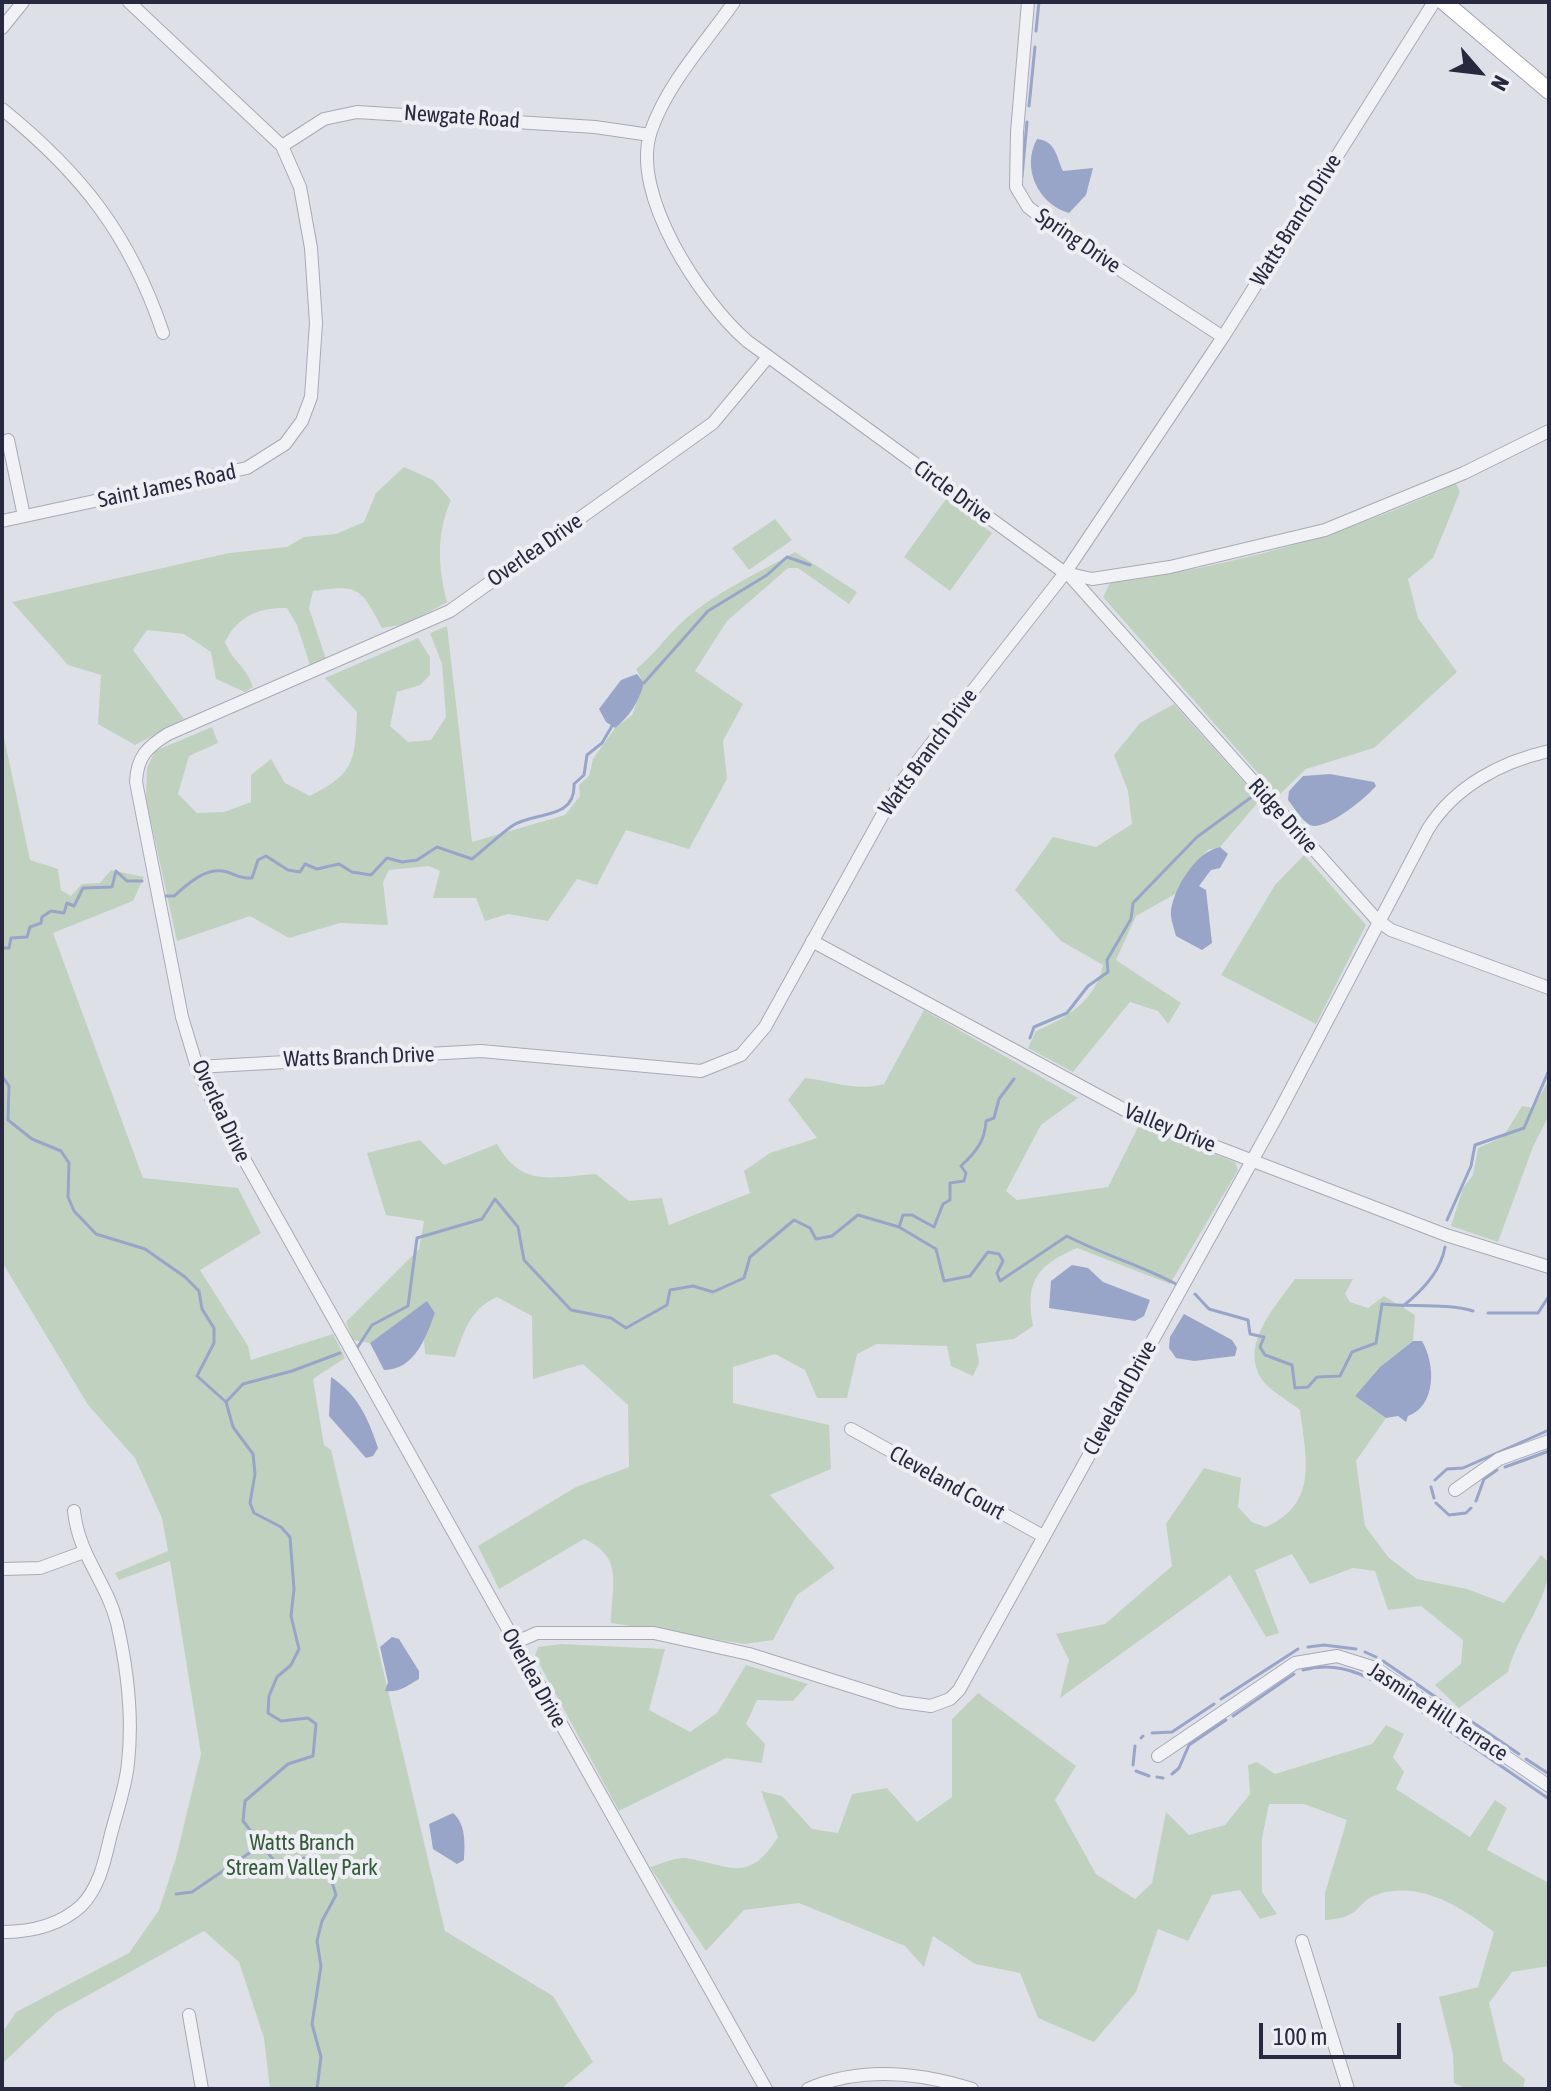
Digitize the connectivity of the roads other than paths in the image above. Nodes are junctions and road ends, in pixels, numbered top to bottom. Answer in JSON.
{"nodes":[{"id":1,"x":23,"y":2,"type":"edge"},
{"id":2,"x":129,"y":2,"type":"edge"},
{"id":3,"x":734,"y":2,"type":"edge"},
{"id":4,"x":1028,"y":2,"type":"edge"},
{"id":5,"x":1434,"y":2,"type":"edge"},
{"id":6,"x":1444,"y":2,"type":"edge"},
{"id":7,"x":2,"y":28,"type":"edge"},
{"id":8,"x":1549,"y":91,"type":"edge"},
{"id":9,"x":2,"y":109,"type":"edge"},
{"id":10,"x":650,"y":135,"type":"junction"},
{"id":11,"x":282,"y":146,"type":"junction"},
{"id":12,"x":163,"y":333,"type":"dead end"},
{"id":13,"x":1223,"y":337,"type":"junction"},
{"id":14,"x":768,"y":357,"type":"junction"},
{"id":15,"x":1549,"y":431,"type":"edge"},
{"id":16,"x":8,"y":440,"type":"dead end"},
{"id":17,"x":24,"y":516,"type":"junction"},
{"id":18,"x":2,"y":521,"type":"edge"},
{"id":19,"x":1065,"y":573,"type":"junction"},
{"id":20,"x":1549,"y":751,"type":"edge"},
{"id":21,"x":1377,"y":920,"type":"junction"},
{"id":22,"x":812,"y":941,"type":"junction"},
{"id":23,"x":1549,"y":988,"type":"edge"},
{"id":24,"x":197,"y":1067,"type":"junction"},
{"id":25,"x":1252,"y":1161,"type":"junction"},
{"id":26,"x":1549,"y":1267,"type":"edge"},
{"id":27,"x":851,"y":1429,"type":"dead end"},
{"id":28,"x":1549,"y":1441,"type":"edge"},
{"id":29,"x":1455,"y":1490,"type":"dead end"},
{"id":30,"x":74,"y":1511,"type":"dead end"},
{"id":31,"x":1043,"y":1536,"type":"junction"},
{"id":32,"x":84,"y":1552,"type":"junction"},
{"id":33,"x":2,"y":1569,"type":"edge"},
{"id":34,"x":514,"y":1643,"type":"junction"},
{"id":35,"x":1158,"y":1756,"type":"dead end"},
{"id":36,"x":1549,"y":1786,"type":"edge"},
{"id":37,"x":2,"y":1932,"type":"edge"},
{"id":38,"x":1302,"y":1941,"type":"dead end"},
{"id":39,"x":189,"y":2015,"type":"dead end"},
{"id":40,"x":202,"y":2089,"type":"edge"},
{"id":41,"x":766,"y":2089,"type":"edge"},
{"id":42,"x":808,"y":2089,"type":"edge"},
{"id":43,"x":972,"y":2089,"type":"edge"},
{"id":44,"x":1348,"y":2089,"type":"edge"}],
"edges":[{"from":1,"to":7,"type":"street"},
{"from":2,"to":11,"type":"street","name":"Saint James Road"},
{"from":3,"to":10,"type":"street","name":"Circle Drive"},
{"from":4,"to":13,"type":"street","name":"Spring Drive"},
{"from":5,"to":13,"type":"street","name":"Watts Branch Drive"},
{"from":6,"to":8,"type":"main road"},
{"from":9,"to":12,"type":"street"},
{"from":10,"to":11,"type":"street","name":"Newgate Road"},
{"from":10,"to":14,"type":"street","name":"Circle Drive"},
{"from":11,"to":17,"type":"street","name":"Saint James Road"},
{"from":13,"to":19,"type":"street","name":"Watts Branch Drive"},
{"from":14,"to":19,"type":"street","name":"Circle Drive"},
{"from":14,"to":24,"type":"street","name":"Overlea Drive"},
{"from":15,"to":19,"type":"street"},
{"from":16,"to":17,"type":"street"},
{"from":17,"to":18,"type":"street","name":"Saint James Road"},
{"from":19,"to":21,"type":"street","name":"Ridge Drive"},
{"from":19,"to":22,"type":"street","name":"Watts Branch Drive"},
{"from":20,"to":21,"type":"street","name":"Cleveland Drive"},
{"from":21,"to":23,"type":"street","name":"Ridge Drive"},
{"from":21,"to":25,"type":"street","name":"Cleveland Drive"},
{"from":22,"to":24,"type":"street","name":"Watts Branch Drive"},
{"from":22,"to":25,"type":"street","name":"Valley Drive"},
{"from":24,"to":34,"type":"street","name":"Overlea Drive"},
{"from":25,"to":26,"type":"street","name":"Valley Drive"},
{"from":25,"to":31,"type":"street","name":"Cleveland Drive"},
{"from":27,"to":31,"type":"street","name":"Cleveland Court"},
{"from":28,"to":29,"type":"street"},
{"from":30,"to":32,"type":"street"},
{"from":31,"to":34,"type":"street","name":"Cleveland Drive"},
{"from":32,"to":33,"type":"street"},
{"from":32,"to":37,"type":"street"},
{"from":34,"to":41,"type":"street","name":"Overlea Drive"},
{"from":35,"to":36,"type":"street","name":"Jasmine Hill Terrace"},
{"from":38,"to":44,"type":"street"},
{"from":39,"to":40,"type":"street"},
{"from":42,"to":43,"type":"street"}]}
